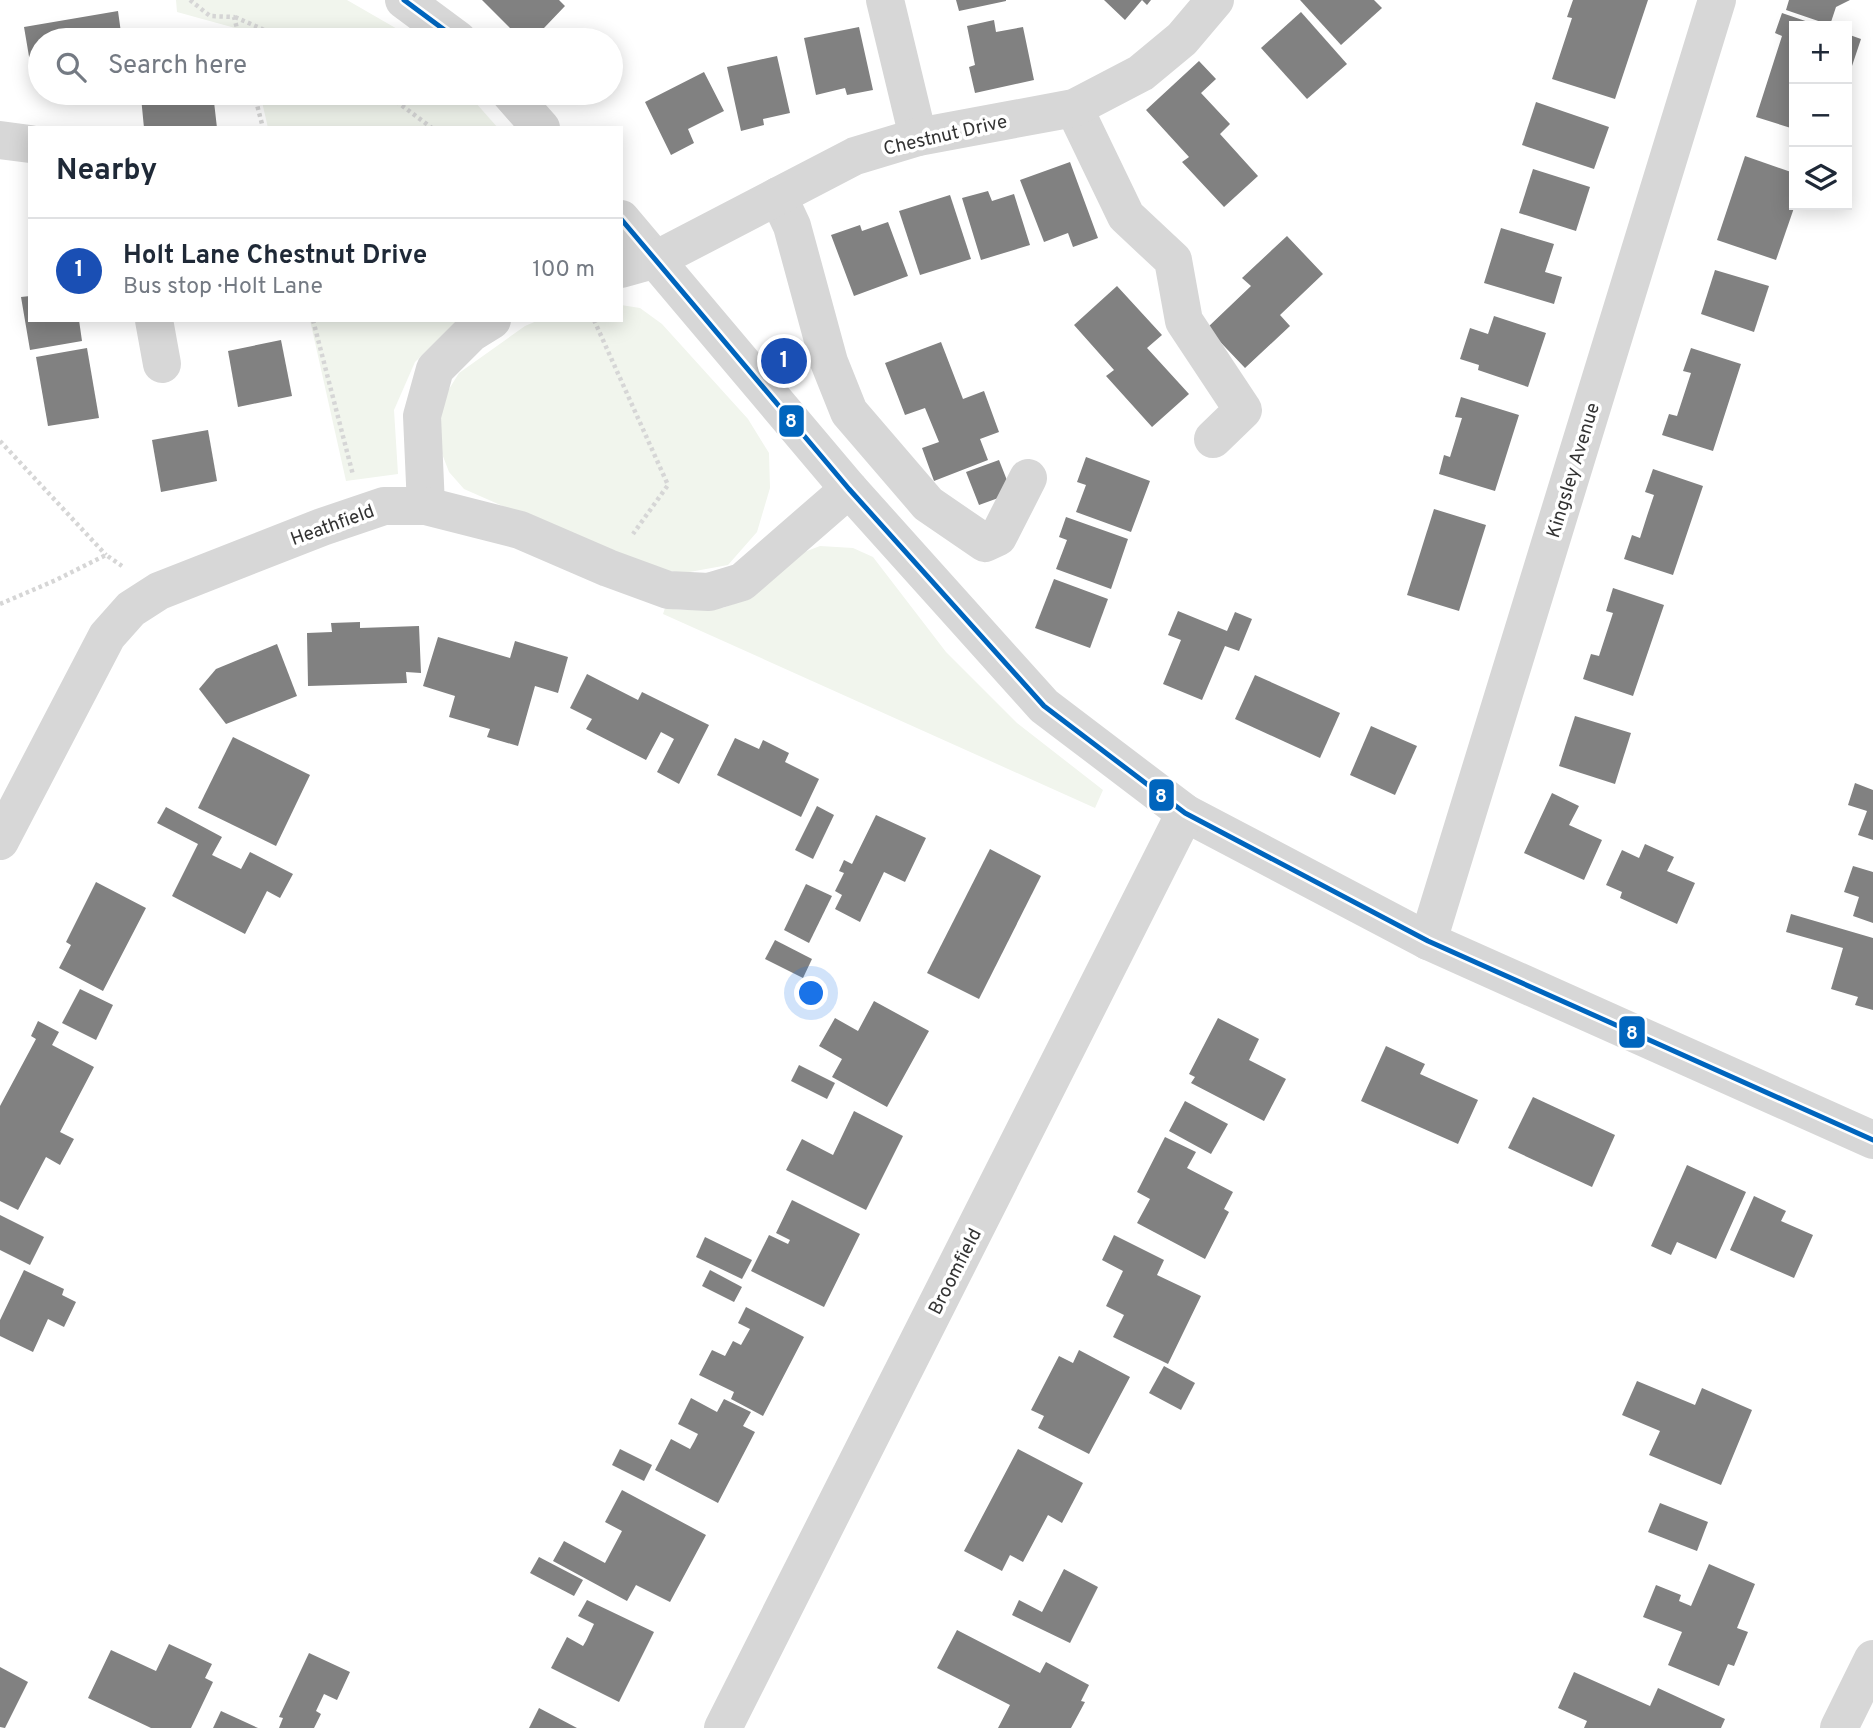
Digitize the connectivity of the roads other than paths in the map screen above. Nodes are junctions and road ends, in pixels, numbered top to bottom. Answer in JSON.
{"nodes":[{"id":1,"x":404,"y":0,"type":"edge"},
{"id":2,"x":885,"y":0,"type":"edge"},
{"id":3,"x":1215,"y":0,"type":"edge"},
{"id":4,"x":1717,"y":0,"type":"edge"},
{"id":5,"x":442,"y":28,"type":"edge"},
{"id":6,"x":521,"y":105,"type":"edge"},
{"id":7,"x":1074,"y":108,"type":"junction"},
{"id":8,"x":539,"y":126,"type":"edge"},
{"id":9,"x":918,"y":137,"type":"junction"},
{"id":10,"x":0,"y":140,"type":"edge"},
{"id":11,"x":28,"y":144,"type":"edge"},
{"id":12,"x":778,"y":196,"type":"junction"},
{"id":13,"x":623,"y":224,"type":"edge"},
{"id":14,"x":639,"y":264,"type":"edge"},
{"id":15,"x":154,"y":322,"type":"edge"},
{"id":16,"x":489,"y":322,"type":"edge"},
{"id":17,"x":162,"y":364,"type":"dead end"},
{"id":18,"x":1213,"y":439,"type":"dead end"},
{"id":19,"x":1028,"y":478,"type":"dead end"},
{"id":20,"x":849,"y":489,"type":"junction"},
{"id":21,"x":426,"y":506,"type":"junction"},
{"id":22,"x":1185,"y":813,"type":"junction"},
{"id":23,"x":0,"y":841,"type":"edge"},
{"id":24,"x":1428,"y":941,"type":"junction"},
{"id":25,"x":1873,"y":1140,"type":"edge"},
{"id":26,"x":1873,"y":1658,"type":"edge"},
{"id":27,"x":723,"y":1728,"type":"edge"},
{"id":28,"x":1839,"y":1728,"type":"edge"}],
"edges":[{"from":1,"to":5,"type":"street"},
{"from":2,"to":9,"type":"street"},
{"from":3,"to":7,"type":"street","name":"Chestnut Drive"},
{"from":4,"to":24,"type":"street","name":"Kingsley Avenue"},
{"from":6,"to":8,"type":"street"},
{"from":7,"to":9,"type":"street","name":"Chestnut Drive"},
{"from":7,"to":18,"type":"street"},
{"from":9,"to":12,"type":"street","name":"Chestnut Drive"},
{"from":10,"to":11,"type":"street"},
{"from":12,"to":14,"type":"street","name":"Chestnut Drive"},
{"from":12,"to":19,"type":"street"},
{"from":13,"to":14,"type":"street"},
{"from":14,"to":20,"type":"street"},
{"from":15,"to":17,"type":"street"},
{"from":16,"to":21,"type":"street"},
{"from":20,"to":21,"type":"street","name":"Heathfield"},
{"from":20,"to":22,"type":"street"},
{"from":21,"to":23,"type":"street","name":"Heathfield"},
{"from":22,"to":24,"type":"street"},
{"from":22,"to":27,"type":"street","name":"Broomfield"},
{"from":24,"to":25,"type":"street"},
{"from":26,"to":28,"type":"street"}]}
